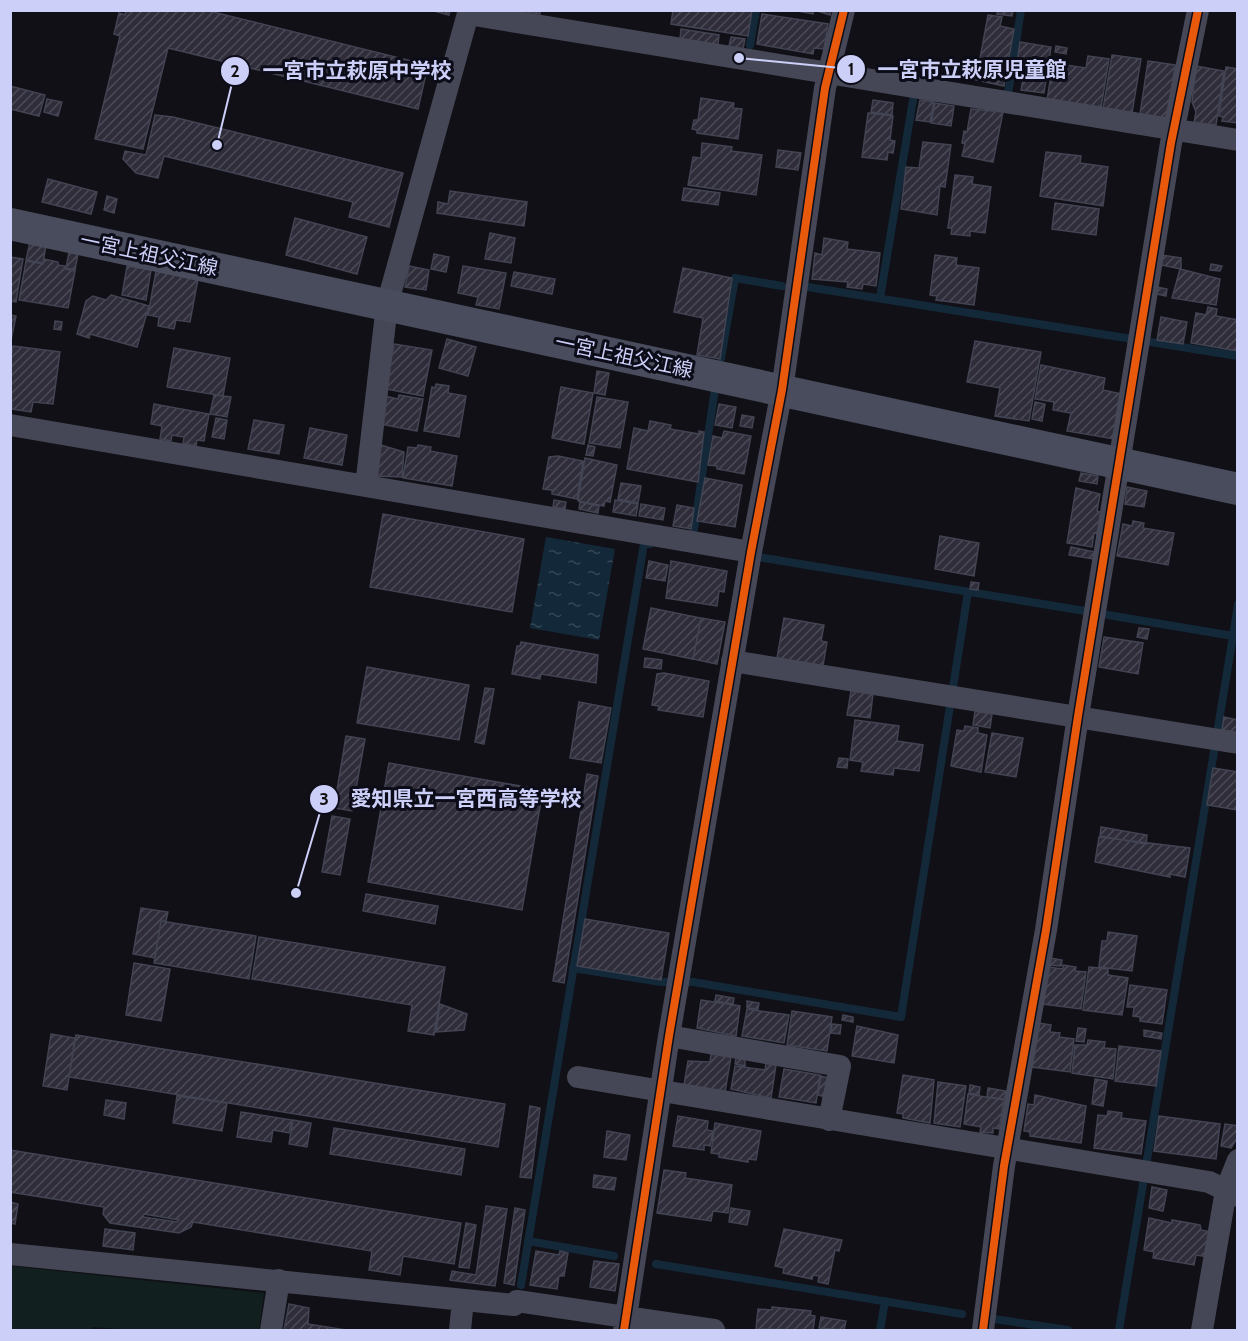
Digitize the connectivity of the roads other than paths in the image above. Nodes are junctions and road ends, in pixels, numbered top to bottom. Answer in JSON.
{"nodes":[{"id":1,"x":844,"y":10,"type":"edge"},
{"id":2,"x":1198,"y":10,"type":"edge"},
{"id":3,"x":468,"y":12,"type":"edge"},
{"id":4,"x":830,"y":72,"type":"junction"},
{"id":5,"x":1174,"y":129,"type":"junction"},
{"id":6,"x":1238,"y":140,"type":"edge"},
{"id":7,"x":10,"y":224,"type":"edge"},
{"id":8,"x":387,"y":305,"type":"junction"},
{"id":9,"x":782,"y":390,"type":"junction"},
{"id":10,"x":10,"y":424,"type":"edge"},
{"id":11,"x":1120,"y":464,"type":"junction"},
{"id":12,"x":366,"y":486,"type":"junction"},
{"id":13,"x":1238,"y":489,"type":"edge"},
{"id":14,"x":751,"y":552,"type":"junction"},
{"id":15,"x":732,"y":661,"type":"junction"},
{"id":16,"x":1078,"y":716,"type":"junction"},
{"id":17,"x":1238,"y":743,"type":"edge"},
{"id":18,"x":669,"y":1036,"type":"junction"},
{"id":19,"x":578,"y":1077,"type":"dead end"},
{"id":20,"x":659,"y":1093,"type":"junction"},
{"id":21,"x":829,"y":1120,"type":"junction"},
{"id":22,"x":1008,"y":1148,"type":"junction"},
{"id":23,"x":1238,"y":1160,"type":"edge"},
{"id":24,"x":1232,"y":1193,"type":"edge"},
{"id":25,"x":10,"y":1254,"type":"edge"},
{"id":26,"x":279,"y":1280,"type":"junction"},
{"id":27,"x":463,"y":1300,"type":"junction"},
{"id":28,"x":625,"y":1324,"type":"edge"},
{"id":29,"x":271,"y":1330,"type":"edge"},
{"id":30,"x":460,"y":1330,"type":"edge"},
{"id":31,"x":714,"y":1330,"type":"edge"},
{"id":32,"x":983,"y":1330,"type":"edge"},
{"id":33,"x":1202,"y":1330,"type":"edge"}],
"edges":[{"from":1,"to":4,"type":"street"},
{"from":2,"to":5,"type":"street"},
{"from":3,"to":4,"type":"street"},
{"from":3,"to":8,"type":"street"},
{"from":4,"to":5,"type":"street"},
{"from":4,"to":9,"type":"street"},
{"from":5,"to":6,"type":"street"},
{"from":5,"to":11,"type":"street"},
{"from":7,"to":8,"type":"main road","name":"一宮上祖父江線"},
{"from":8,"to":9,"type":"main road","name":"一宮上祖父江線"},
{"from":8,"to":12,"type":"street"},
{"from":9,"to":11,"type":"main road","name":"一宮上祖父江線"},
{"from":9,"to":14,"type":"street"},
{"from":10,"to":12,"type":"street"},
{"from":11,"to":13,"type":"main road","name":"一宮上祖父江線"},
{"from":11,"to":16,"type":"street"},
{"from":12,"to":14,"type":"street"},
{"from":14,"to":15,"type":"street"},
{"from":15,"to":16,"type":"street"},
{"from":15,"to":18,"type":"street"},
{"from":16,"to":17,"type":"street"},
{"from":16,"to":22,"type":"street"},
{"from":18,"to":20,"type":"street"},
{"from":18,"to":21,"type":"street"},
{"from":19,"to":20,"type":"street"},
{"from":20,"to":21,"type":"street"},
{"from":20,"to":28,"type":"street"},
{"from":21,"to":22,"type":"street"},
{"from":22,"to":24,"type":"street"},
{"from":22,"to":32,"type":"street"},
{"from":23,"to":24,"type":"street"},
{"from":24,"to":33,"type":"street"},
{"from":25,"to":26,"type":"street"},
{"from":26,"to":27,"type":"street"},
{"from":26,"to":29,"type":"street"},
{"from":27,"to":28,"type":"street"},
{"from":27,"to":30,"type":"street"},
{"from":28,"to":31,"type":"street"}]}
